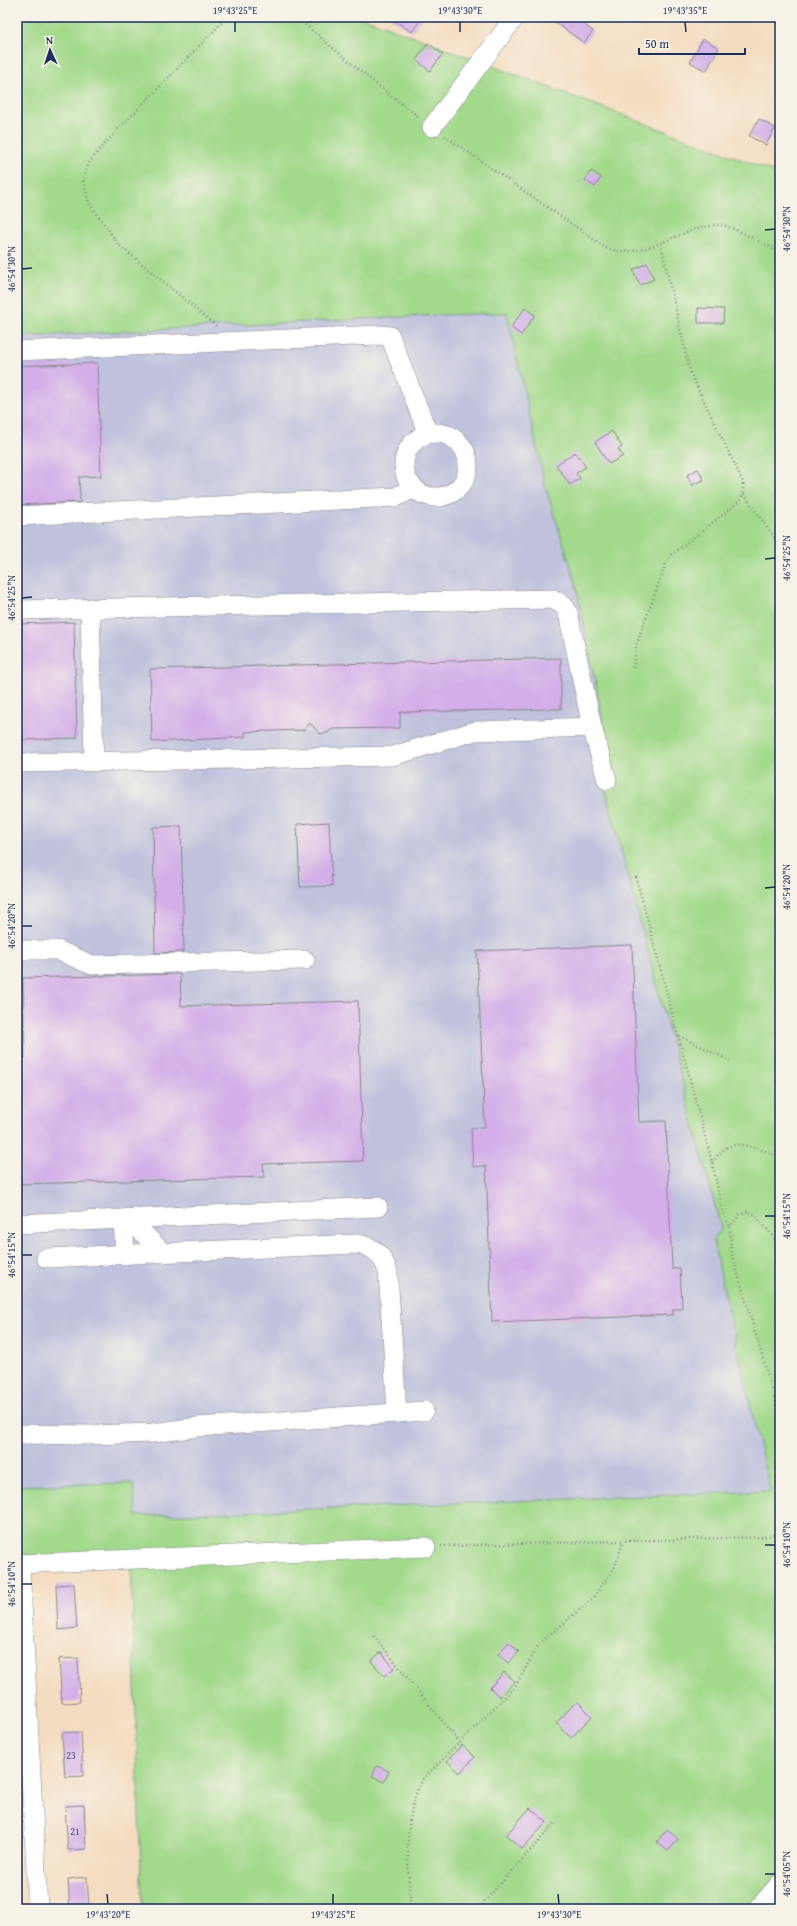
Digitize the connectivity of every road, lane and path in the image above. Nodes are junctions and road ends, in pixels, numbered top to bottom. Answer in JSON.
{"nodes":[{"id":1,"x":227,"y":17,"type":"edge"},
{"id":2,"x":296,"y":17,"type":"edge"},
{"id":3,"x":515,"y":17,"type":"edge"},
{"id":4,"x":432,"y":127,"type":"junction"},
{"id":5,"x":661,"y":245,"type":"junction"},
{"id":6,"x":780,"y":252,"type":"edge"},
{"id":7,"x":218,"y":328,"type":"dead end"},
{"id":8,"x":17,"y":351,"type":"edge"},
{"id":9,"x":428,"y":434,"type":"junction"},
{"id":10,"x":414,"y":488,"type":"junction"},
{"id":11,"x":743,"y":494,"type":"junction"},
{"id":12,"x":17,"y":516,"type":"edge"},
{"id":13,"x":780,"y":546,"type":"edge"},
{"id":14,"x":90,"y":608,"type":"junction"},
{"id":15,"x":17,"y":610,"type":"edge"},
{"id":16,"x":632,"y":668,"type":"dead end"},
{"id":17,"x":592,"y":727,"type":"junction"},
{"id":18,"x":94,"y":761,"type":"junction"},
{"id":19,"x":17,"y":763,"type":"edge"},
{"id":20,"x":607,"y":780,"type":"dead end"},
{"id":21,"x":636,"y":877,"type":"dead end"},
{"id":22,"x":17,"y":950,"type":"edge"},
{"id":23,"x":305,"y":960,"type":"dead end"},
{"id":24,"x":678,"y":1036,"type":"junction"},
{"id":25,"x":733,"y":1062,"type":"dead end"},
{"id":26,"x":780,"y":1157,"type":"edge"},
{"id":27,"x":712,"y":1162,"type":"junction"},
{"id":28,"x":378,"y":1206,"type":"dead end"},
{"id":29,"x":126,"y":1219,"type":"junction"},
{"id":30,"x":17,"y":1224,"type":"edge"},
{"id":31,"x":730,"y":1227,"type":"junction"},
{"id":32,"x":780,"y":1245,"type":"edge"},
{"id":33,"x":162,"y":1253,"type":"junction"},
{"id":34,"x":125,"y":1255,"type":"junction"},
{"id":35,"x":46,"y":1258,"type":"dead end"},
{"id":36,"x":424,"y":1411,"type":"dead end"},
{"id":37,"x":397,"y":1413,"type":"junction"},
{"id":38,"x":780,"y":1417,"type":"edge"},
{"id":39,"x":17,"y":1434,"type":"edge"},
{"id":40,"x":780,"y":1533,"type":"edge"},
{"id":41,"x":623,"y":1542,"type":"junction"},
{"id":42,"x":426,"y":1547,"type":"joint"},
{"id":43,"x":18,"y":1564,"type":"edge"},
{"id":44,"x":374,"y":1636,"type":"dead end"},
{"id":45,"x":459,"y":1742,"type":"junction"},
{"id":46,"x":555,"y":1823,"type":"dead end"},
{"id":47,"x":780,"y":1884,"type":"edge"},
{"id":48,"x":38,"y":1909,"type":"edge"},
{"id":49,"x":411,"y":1909,"type":"edge"},
{"id":50,"x":482,"y":1909,"type":"edge"},
{"id":51,"x":758,"y":1909,"type":"edge"}],
"edges":[{"from":1,"to":7,"type":"path"},
{"from":2,"to":4,"type":"path"},
{"from":3,"to":4,"type":"street"},
{"from":4,"to":5,"type":"path"},
{"from":5,"to":6,"type":"path"},
{"from":5,"to":11,"type":"path"},
{"from":8,"to":9,"type":"street"},
{"from":9,"to":10,"type":"street"},
{"from":9,"to":10,"type":"street"},
{"from":10,"to":12,"type":"street"},
{"from":11,"to":13,"type":"path"},
{"from":11,"to":16,"type":"path"},
{"from":14,"to":15,"type":"street"},
{"from":14,"to":17,"type":"street"},
{"from":14,"to":18,"type":"street"},
{"from":17,"to":18,"type":"street"},
{"from":17,"to":20,"type":"street"},
{"from":18,"to":19,"type":"street"},
{"from":21,"to":24,"type":"path"},
{"from":22,"to":23,"type":"street"},
{"from":24,"to":25,"type":"path"},
{"from":24,"to":27,"type":"path"},
{"from":26,"to":27,"type":"path"},
{"from":27,"to":31,"type":"path"},
{"from":28,"to":29,"type":"street"},
{"from":29,"to":30,"type":"street"},
{"from":29,"to":33,"type":"street"},
{"from":29,"to":34,"type":"street"},
{"from":31,"to":32,"type":"path"},
{"from":31,"to":38,"type":"path"},
{"from":33,"to":34,"type":"street"},
{"from":33,"to":37,"type":"street"},
{"from":34,"to":35,"type":"street"},
{"from":36,"to":37,"type":"street"},
{"from":37,"to":39,"type":"street"},
{"from":40,"to":41,"type":"path"},
{"from":41,"to":42,"type":"path"},
{"from":41,"to":45,"type":"path"},
{"from":42,"to":43,"type":"street"},
{"from":43,"to":48,"type":"street"},
{"from":44,"to":45,"type":"path"},
{"from":45,"to":49,"type":"path"},
{"from":46,"to":50,"type":"path"},
{"from":47,"to":51,"type":"street"}]}
